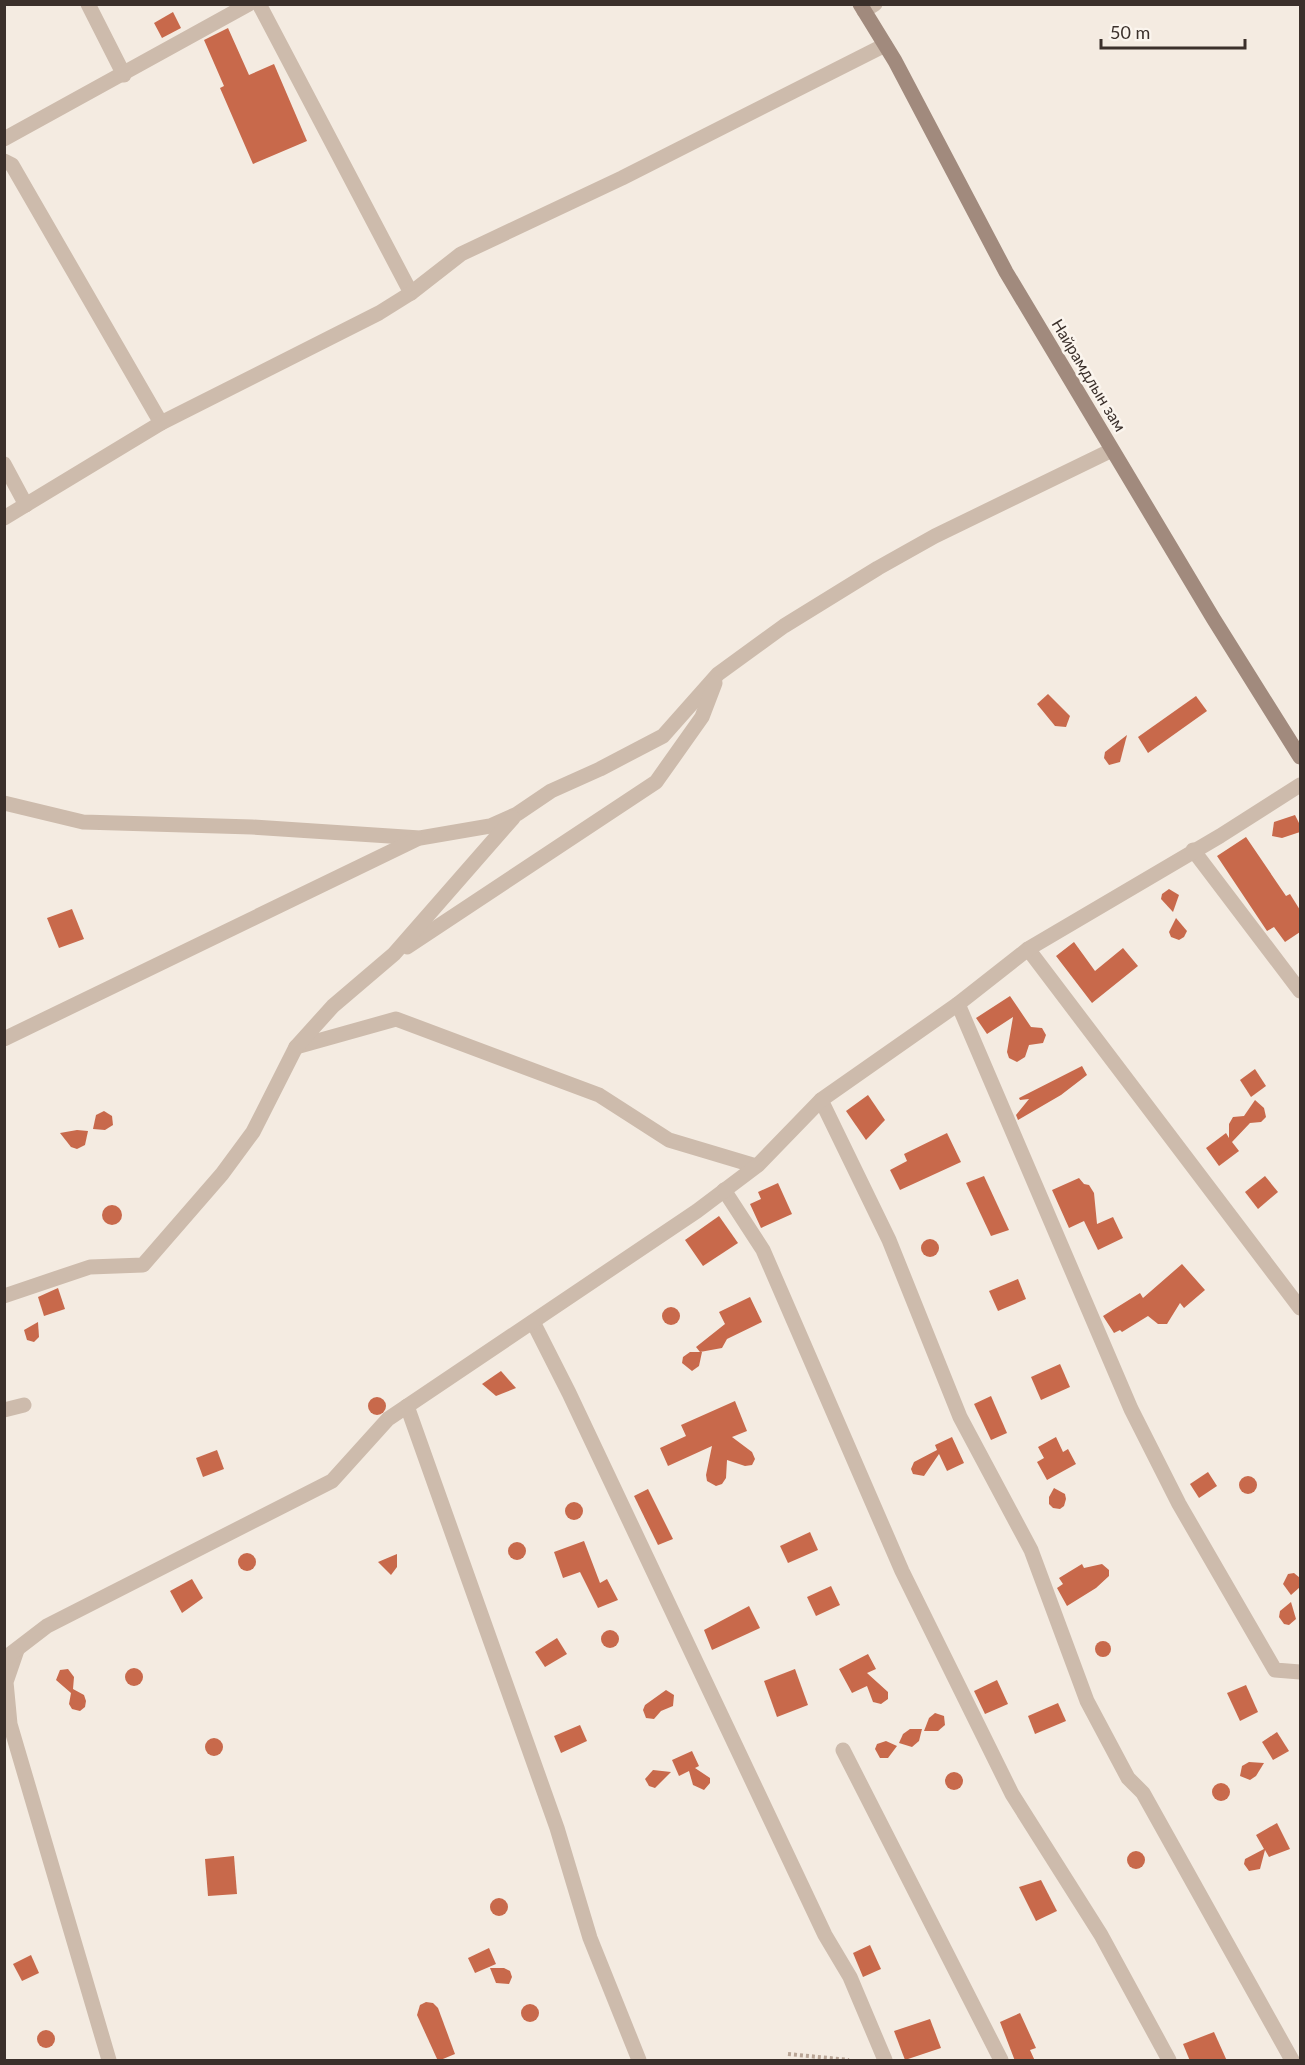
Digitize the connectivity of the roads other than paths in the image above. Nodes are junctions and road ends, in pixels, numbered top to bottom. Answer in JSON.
{"nodes":[{"id":1,"x":88,"y":4,"type":"edge"},
{"id":2,"x":249,"y":4,"type":"edge"},
{"id":3,"x":259,"y":4,"type":"edge"},
{"id":4,"x":866,"y":7,"type":"edge"},
{"id":5,"x":885,"y":45,"type":"junction"},
{"id":6,"x":124,"y":75,"type":"junction"},
{"id":7,"x":4,"y":139,"type":"edge"},
{"id":8,"x":4,"y":161,"type":"edge"},
{"id":9,"x":411,"y":293,"type":"junction"},
{"id":10,"x":161,"y":423,"type":"junction"},
{"id":11,"x":1112,"y":450,"type":"junction"},
{"id":12,"x":4,"y":464,"type":"edge"},
{"id":13,"x":26,"y":505,"type":"junction"},
{"id":14,"x":4,"y":518,"type":"edge"},
{"id":15,"x":718,"y":674,"type":"junction"},
{"id":16,"x":1300,"y":757,"type":"edge"},
{"id":17,"x":1300,"y":785,"type":"edge"},
{"id":18,"x":4,"y":803,"type":"edge"},
{"id":19,"x":517,"y":814,"type":"junction"},
{"id":20,"x":420,"y":838,"type":"junction"},
{"id":21,"x":1193,"y":850,"type":"junction"},
{"id":22,"x":1028,"y":949,"type":"junction"},
{"id":23,"x":394,"y":954,"type":"junction"},
{"id":24,"x":1300,"y":991,"type":"edge"},
{"id":25,"x":958,"y":1004,"type":"junction"},
{"id":26,"x":4,"y":1039,"type":"edge"},
{"id":27,"x":296,"y":1047,"type":"junction"},
{"id":28,"x":821,"y":1100,"type":"junction"},
{"id":29,"x":756,"y":1166,"type":"junction"},
{"id":30,"x":724,"y":1190,"type":"junction"},
{"id":31,"x":4,"y":1296,"type":"edge"},
{"id":32,"x":1300,"y":1308,"type":"edge"},
{"id":33,"x":533,"y":1322,"type":"junction"},
{"id":34,"x":24,"y":1405,"type":"dead end"},
{"id":35,"x":407,"y":1406,"type":"junction"},
{"id":36,"x":4,"y":1410,"type":"edge"},
{"id":37,"x":18,"y":1647,"type":"junction"},
{"id":38,"x":4,"y":1659,"type":"edge"},
{"id":39,"x":1300,"y":1672,"type":"edge"},
{"id":40,"x":843,"y":1750,"type":"dead end"},
{"id":41,"x":109,"y":2061,"type":"edge"},
{"id":42,"x":639,"y":2061,"type":"edge"},
{"id":43,"x":885,"y":2061,"type":"edge"},
{"id":44,"x":1001,"y":2061,"type":"edge"},
{"id":45,"x":1169,"y":2061,"type":"edge"},
{"id":46,"x":1292,"y":2061,"type":"edge"}],
"edges":[{"from":1,"to":6,"type":"street"},
{"from":2,"to":6,"type":"street"},
{"from":3,"to":9,"type":"street"},
{"from":4,"to":5,"type":"main road","name":"Найрамдлын зам"},
{"from":5,"to":9,"type":"street"},
{"from":5,"to":11,"type":"main road","name":"Найрамдлын зам"},
{"from":6,"to":7,"type":"street"},
{"from":8,"to":10,"type":"street"},
{"from":9,"to":10,"type":"street"},
{"from":10,"to":13,"type":"street"},
{"from":11,"to":15,"type":"street"},
{"from":11,"to":16,"type":"main road","name":"Найрамдлын зам"},
{"from":12,"to":13,"type":"street"},
{"from":13,"to":14,"type":"street"},
{"from":15,"to":19,"type":"street"},
{"from":15,"to":23,"type":"street"},
{"from":17,"to":21,"type":"street"},
{"from":18,"to":20,"type":"street"},
{"from":19,"to":20,"type":"street"},
{"from":19,"to":23,"type":"street"},
{"from":20,"to":26,"type":"street"},
{"from":21,"to":22,"type":"street"},
{"from":21,"to":24,"type":"street"},
{"from":22,"to":25,"type":"street"},
{"from":22,"to":32,"type":"street"},
{"from":23,"to":27,"type":"street"},
{"from":25,"to":28,"type":"street"},
{"from":25,"to":39,"type":"street"},
{"from":27,"to":29,"type":"street"},
{"from":27,"to":31,"type":"street"},
{"from":28,"to":29,"type":"street"},
{"from":28,"to":46,"type":"street"},
{"from":29,"to":30,"type":"street"},
{"from":30,"to":33,"type":"street"},
{"from":30,"to":45,"type":"street"},
{"from":33,"to":35,"type":"street"},
{"from":33,"to":43,"type":"street"},
{"from":34,"to":36,"type":"street"},
{"from":35,"to":37,"type":"street"},
{"from":35,"to":42,"type":"street"},
{"from":37,"to":38,"type":"street"},
{"from":37,"to":41,"type":"street"},
{"from":40,"to":44,"type":"street"}]}
